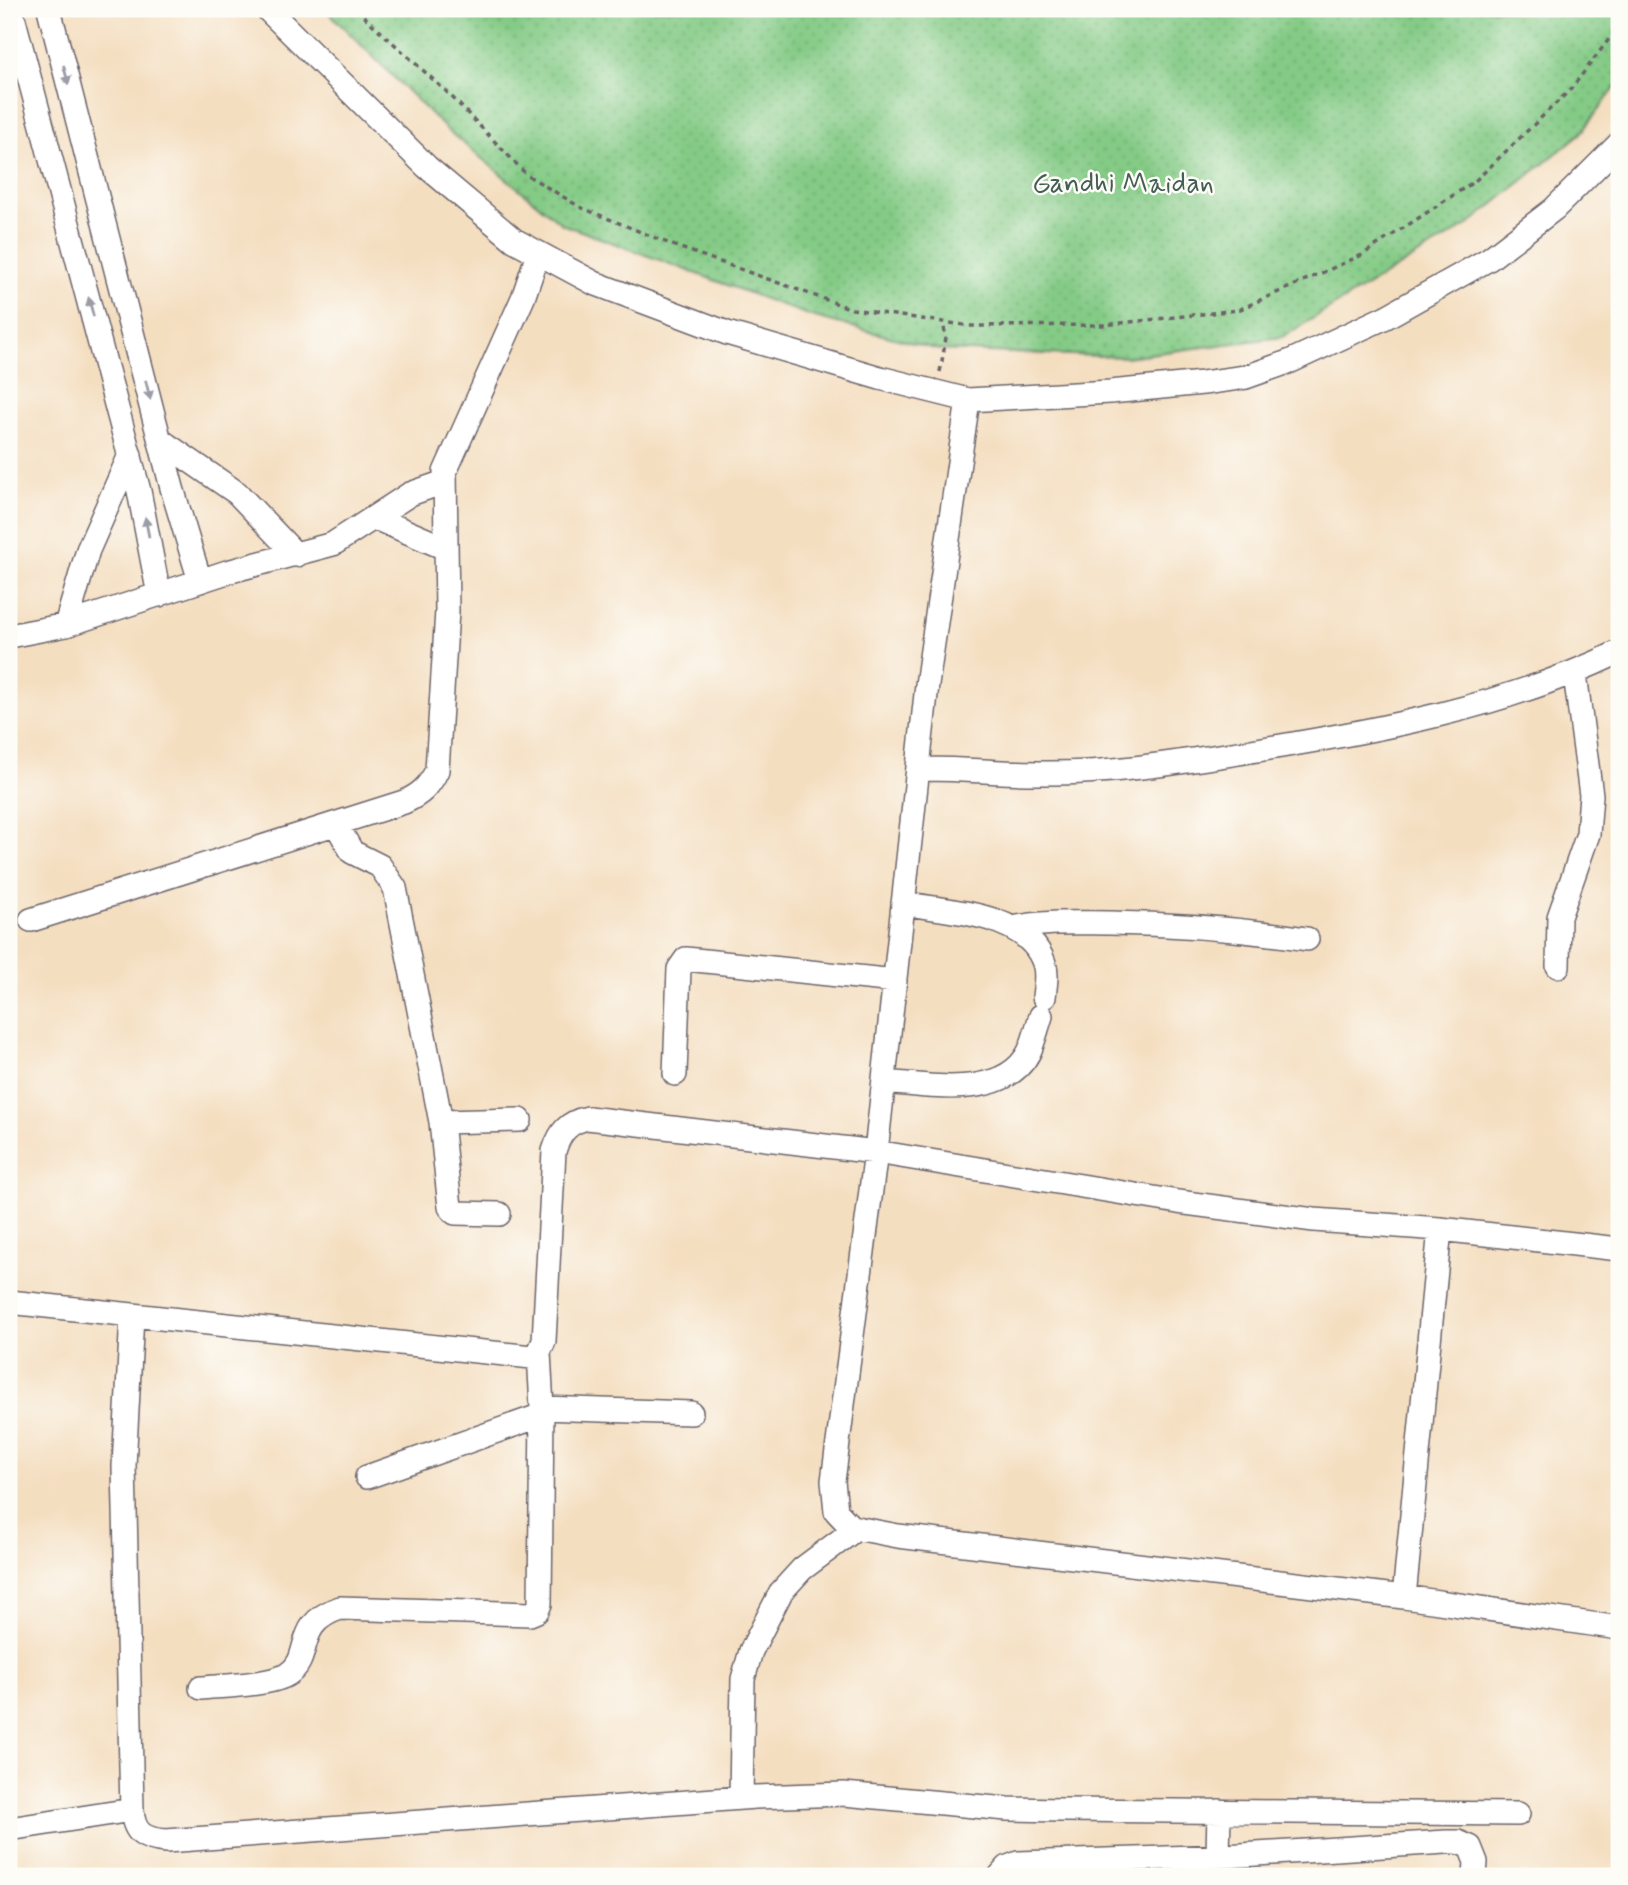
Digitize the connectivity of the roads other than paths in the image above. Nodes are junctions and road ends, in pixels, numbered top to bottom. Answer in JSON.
{"nodes":[{"id":1,"x":11,"y":9,"type":"edge"},
{"id":2,"x":49,"y":9,"type":"edge"},
{"id":3,"x":267,"y":9,"type":"edge"},
{"id":4,"x":1619,"y":144,"type":"edge"},
{"id":5,"x":538,"y":254,"type":"junction"},
{"id":6,"x":968,"y":400,"type":"junction"},
{"id":7,"x":160,"y":440,"type":"junction"},
{"id":8,"x":130,"y":455,"type":"junction"},
{"id":9,"x":444,"y":482,"type":"junction"},
{"id":10,"x":375,"y":518,"type":"junction"},
{"id":11,"x":445,"y":548,"type":"junction"},
{"id":12,"x":296,"y":555,"type":"junction"},
{"id":13,"x":200,"y":581,"type":"junction"},
{"id":14,"x":159,"y":595,"type":"junction"},
{"id":15,"x":66,"y":625,"type":"junction"},
{"id":16,"x":9,"y":636,"type":"edge"},
{"id":17,"x":1619,"y":652,"type":"edge"},
{"id":18,"x":1575,"y":674,"type":"junction"},
{"id":19,"x":918,"y":769,"type":"junction"},
{"id":20,"x":336,"y":824,"type":"junction"},
{"id":21,"x":904,"y":903,"type":"junction"},
{"id":22,"x":31,"y":919,"type":"dead end"},
{"id":23,"x":1013,"y":928,"type":"junction"},
{"id":24,"x":1307,"y":940,"type":"dead end"},
{"id":25,"x":1558,"y":967,"type":"dead end"},
{"id":26,"x":895,"y":981,"type":"junction"},
{"id":27,"x":675,"y":1074,"type":"dead end"},
{"id":28,"x":884,"y":1082,"type":"junction"},
{"id":29,"x":520,"y":1120,"type":"dead end"},
{"id":30,"x":441,"y":1122,"type":"junction"},
{"id":31,"x":876,"y":1152,"type":"junction"},
{"id":32,"x":499,"y":1214,"type":"dead end"},
{"id":33,"x":1440,"y":1229,"type":"junction"},
{"id":34,"x":1619,"y":1249,"type":"edge"},
{"id":35,"x":9,"y":1302,"type":"edge"},
{"id":36,"x":132,"y":1316,"type":"junction"},
{"id":37,"x":539,"y":1352,"type":"junction"},
{"id":38,"x":542,"y":1411,"type":"junction"},
{"id":39,"x":691,"y":1413,"type":"dead end"},
{"id":40,"x":367,"y":1477,"type":"dead end"},
{"id":41,"x":857,"y":1528,"type":"junction"},
{"id":42,"x":1404,"y":1597,"type":"junction"},
{"id":43,"x":1619,"y":1629,"type":"edge"},
{"id":44,"x":201,"y":1689,"type":"dead end"},
{"id":45,"x":741,"y":1798,"type":"junction"},
{"id":46,"x":132,"y":1810,"type":"junction"},
{"id":47,"x":1219,"y":1811,"type":"junction"},
{"id":48,"x":1518,"y":1814,"type":"dead end"},
{"id":49,"x":9,"y":1829,"type":"edge"},
{"id":50,"x":1223,"y":1862,"type":"edge"},
{"id":51,"x":1000,"y":1876,"type":"edge"},
{"id":52,"x":1475,"y":1876,"type":"edge"}],
"edges":[{"from":8,"to":1,"type":"street","one_way":true},
{"from":2,"to":7,"type":"street","one_way":true},
{"from":3,"to":5,"type":"street"},
{"from":4,"to":6,"type":"street"},
{"from":5,"to":6,"type":"street"},
{"from":5,"to":9,"type":"street"},
{"from":6,"to":19,"type":"street"},
{"from":7,"to":12,"type":"street"},
{"from":7,"to":13,"type":"street"},
{"from":14,"to":8,"type":"street","one_way":true},
{"from":8,"to":15,"type":"street"},
{"from":9,"to":10,"type":"street"},
{"from":9,"to":11,"type":"street"},
{"from":10,"to":11,"type":"street"},
{"from":10,"to":12,"type":"street"},
{"from":11,"to":20,"type":"street"},
{"from":12,"to":13,"type":"street"},
{"from":13,"to":14,"type":"street"},
{"from":14,"to":15,"type":"street"},
{"from":15,"to":16,"type":"street"},
{"from":17,"to":18,"type":"street"},
{"from":18,"to":19,"type":"street"},
{"from":18,"to":25,"type":"street"},
{"from":19,"to":21,"type":"street"},
{"from":20,"to":22,"type":"street"},
{"from":20,"to":30,"type":"street"},
{"from":21,"to":23,"type":"street"},
{"from":21,"to":26,"type":"street"},
{"from":23,"to":24,"type":"street"},
{"from":23,"to":28,"type":"street"},
{"from":26,"to":27,"type":"street"},
{"from":26,"to":28,"type":"street"},
{"from":28,"to":31,"type":"street"},
{"from":29,"to":30,"type":"street"},
{"from":30,"to":32,"type":"street"},
{"from":31,"to":33,"type":"street"},
{"from":31,"to":37,"type":"street"},
{"from":31,"to":41,"type":"street"},
{"from":33,"to":34,"type":"street"},
{"from":33,"to":42,"type":"street"},
{"from":35,"to":36,"type":"street"},
{"from":36,"to":37,"type":"street"},
{"from":36,"to":46,"type":"street"},
{"from":37,"to":38,"type":"street"},
{"from":38,"to":39,"type":"street"},
{"from":38,"to":40,"type":"street"},
{"from":38,"to":44,"type":"street"},
{"from":41,"to":42,"type":"street"},
{"from":41,"to":45,"type":"street"},
{"from":42,"to":43,"type":"street"},
{"from":45,"to":46,"type":"street"},
{"from":45,"to":47,"type":"street"},
{"from":46,"to":49,"type":"street"},
{"from":47,"to":48,"type":"street"},
{"from":47,"to":50,"type":"street"},
{"from":50,"to":51,"type":"street"},
{"from":50,"to":52,"type":"street"}]}
